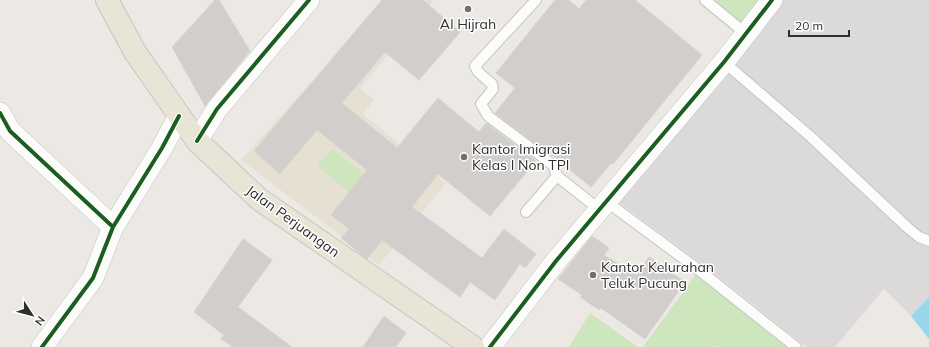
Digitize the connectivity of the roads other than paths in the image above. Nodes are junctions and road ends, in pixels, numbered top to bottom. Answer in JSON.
{"nodes":[{"id":1,"x":107,"y":0,"type":"edge"},
{"id":2,"x":309,"y":0,"type":"edge"},
{"id":3,"x":536,"y":0,"type":"edge"},
{"id":4,"x":705,"y":0,"type":"edge"},
{"id":5,"x":772,"y":0,"type":"edge"},
{"id":6,"x":745,"y":33,"type":"junction"},
{"id":7,"x":724,"y":62,"type":"junction"},
{"id":8,"x":0,"y":113,"type":"edge"},
{"id":9,"x":179,"y":116,"type":"junction"},
{"id":10,"x":197,"y":142,"type":"junction"},
{"id":11,"x":557,"y":176,"type":"junction"},
{"id":12,"x":603,"y":206,"type":"junction"},
{"id":13,"x":526,"y":212,"type":"dead end"},
{"id":14,"x":113,"y":227,"type":"junction"},
{"id":15,"x":929,"y":241,"type":"edge"},
{"id":16,"x":49,"y":345,"type":"edge"},
{"id":17,"x":466,"y":345,"type":"edge"},
{"id":18,"x":490,"y":347,"type":"edge"},
{"id":19,"x":796,"y":347,"type":"edge"}],
"edges":[{"from":1,"to":9,"type":"main road","name":"Jalan Perjuangan"},
{"from":2,"to":10,"type":"street"},
{"from":3,"to":11,"type":"lane"},
{"from":4,"to":6,"type":"lane"},
{"from":5,"to":6,"type":"street"},
{"from":6,"to":7,"type":"street"},
{"from":7,"to":12,"type":"street"},
{"from":7,"to":15,"type":"lane"},
{"from":8,"to":14,"type":"street"},
{"from":9,"to":10,"type":"main road","name":"Jalan Perjuangan"},
{"from":9,"to":14,"type":"street"},
{"from":10,"to":17,"type":"main road","name":"Jalan Perjuangan"},
{"from":11,"to":12,"type":"lane"},
{"from":11,"to":13,"type":"lane"},
{"from":12,"to":18,"type":"street"},
{"from":12,"to":19,"type":"lane"},
{"from":14,"to":16,"type":"street"}]}
